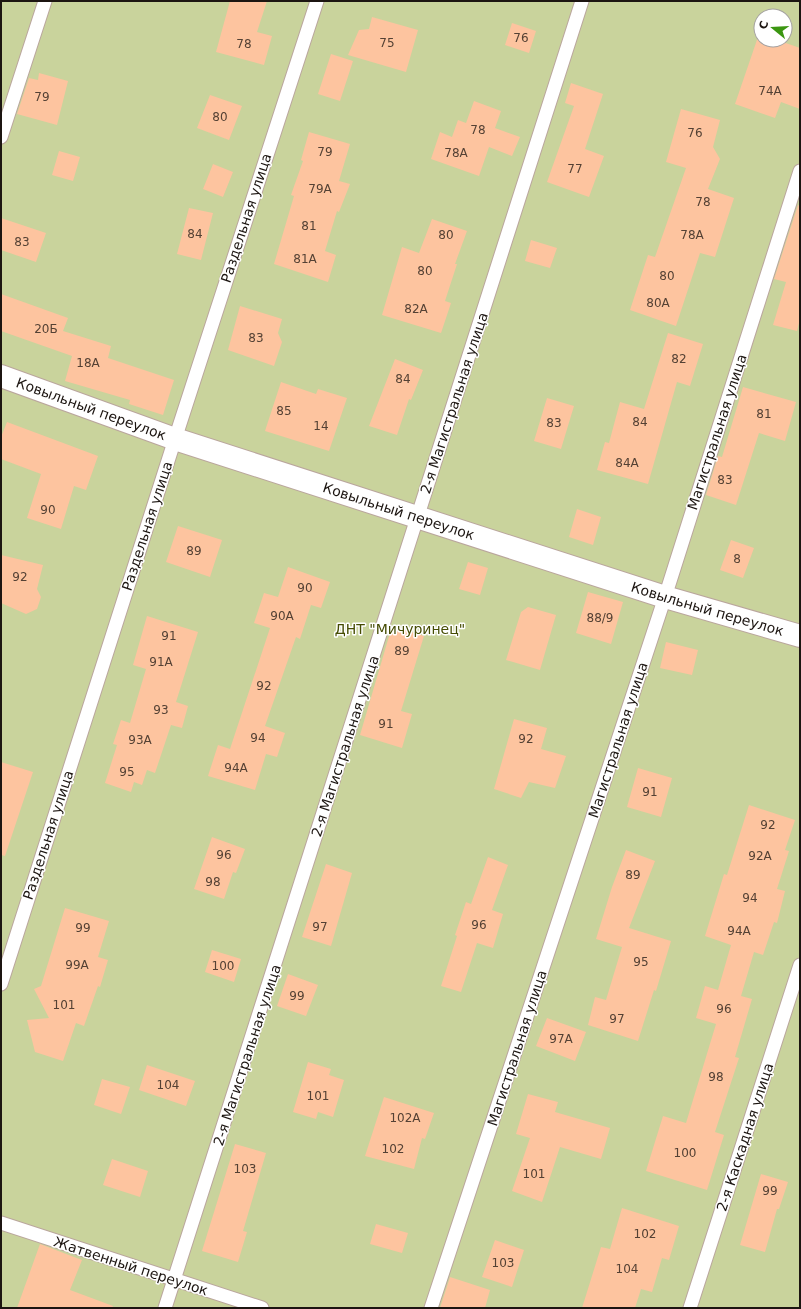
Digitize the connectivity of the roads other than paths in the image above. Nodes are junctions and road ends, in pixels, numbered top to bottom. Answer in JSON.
{"nodes":[{"id":1,"x":45,"y":1,"type":"edge"},
{"id":2,"x":317,"y":1,"type":"edge"},
{"id":3,"x":582,"y":1,"type":"edge"},
{"id":4,"x":1,"y":137,"type":"edge"},
{"id":5,"x":800,"y":171,"type":"edge"},
{"id":6,"x":1,"y":376,"type":"edge"},
{"id":7,"x":175,"y":439,"type":"junction"},
{"id":8,"x":418,"y":517,"type":"junction"},
{"id":9,"x":665,"y":597,"type":"junction"},
{"id":10,"x":800,"y":636,"type":"edge"},
{"id":11,"x":800,"y":965,"type":"edge"},
{"id":12,"x":1,"y":984,"type":"edge"},
{"id":13,"x":1,"y":1223,"type":"edge"},
{"id":14,"x":175,"y":1280,"type":"junction"},
{"id":15,"x":165,"y":1308,"type":"edge"},
{"id":16,"x":262,"y":1308,"type":"edge"},
{"id":17,"x":431,"y":1308,"type":"edge"},
{"id":18,"x":690,"y":1308,"type":"edge"}],
"edges":[{"from":1,"to":4,"type":"lane"},
{"from":2,"to":7,"type":"lane","name":"Раздельная улица"},
{"from":3,"to":8,"type":"lane","name":"2-я Магистральная улица"},
{"from":5,"to":9,"type":"lane","name":"Магистральная улица"},
{"from":6,"to":7,"type":"street","name":"Ковыльный переулок"},
{"from":7,"to":8,"type":"street","name":"Ковыльный переулок"},
{"from":7,"to":12,"type":"lane","name":"Раздельная улица"},
{"from":8,"to":9,"type":"street","name":"Ковыльный переулок"},
{"from":8,"to":14,"type":"lane","name":"2-я Магистральная улица"},
{"from":9,"to":10,"type":"street","name":"Ковыльный переулок"},
{"from":9,"to":17,"type":"lane","name":"Магистральная улица"},
{"from":11,"to":18,"type":"lane","name":"2-я Каскадная улица"},
{"from":13,"to":14,"type":"lane","name":"Жатвенный переулок"},
{"from":14,"to":15,"type":"lane","name":"2-я Магистральная улица"},
{"from":14,"to":16,"type":"lane","name":"Жатвенный переулок"}]}
